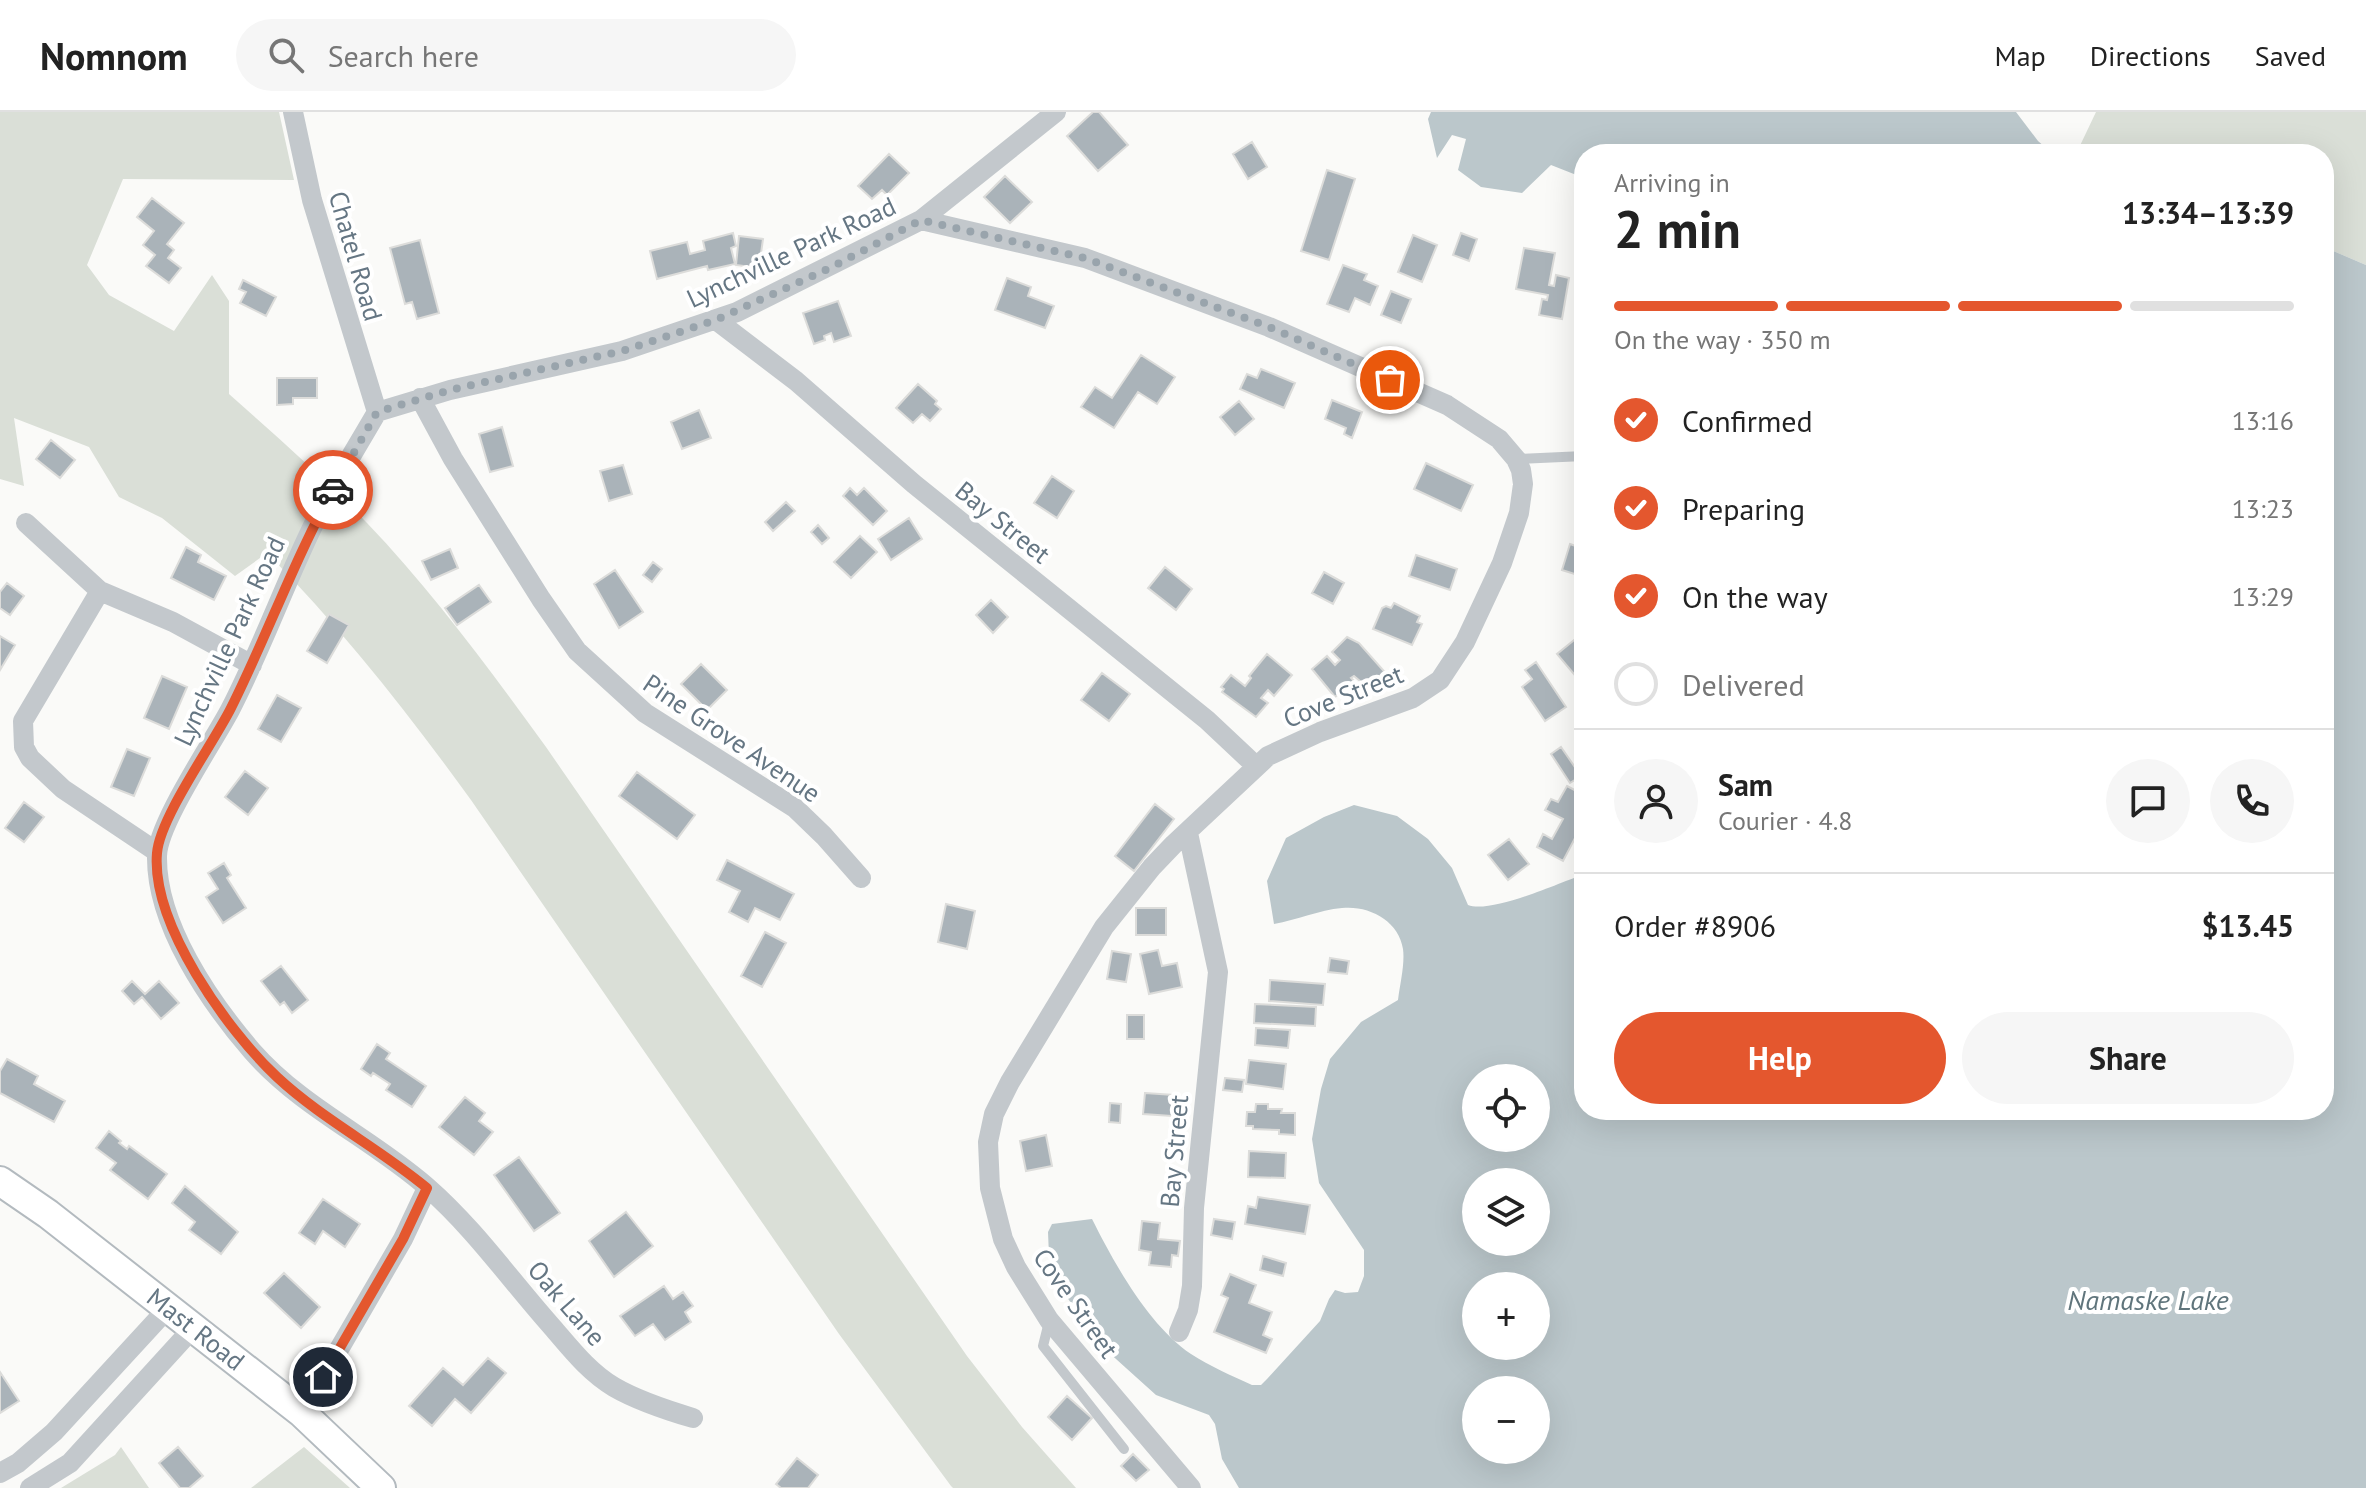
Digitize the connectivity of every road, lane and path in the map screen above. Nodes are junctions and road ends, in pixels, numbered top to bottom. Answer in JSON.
{"nodes":[{"id":1,"x":293,"y":112,"type":"edge"},
{"id":2,"x":1056,"y":112,"type":"edge"},
{"id":3,"x":921,"y":220,"type":"junction"},
{"id":4,"x":716,"y":320,"type":"junction"},
{"id":5,"x":420,"y":398,"type":"junction"},
{"id":6,"x":377,"y":412,"type":"junction"},
{"id":7,"x":1574,"y":456,"type":"edge"},
{"id":8,"x":1516,"y":459,"type":"junction"},
{"id":9,"x":26,"y":523,"type":"dead end"},
{"id":10,"x":100,"y":591,"type":"junction"},
{"id":11,"x":252,"y":665,"type":"junction"},
{"id":12,"x":1256,"y":766,"type":"junction"},
{"id":13,"x":1188,"y":833,"type":"junction"},
{"id":14,"x":157,"y":852,"type":"junction"},
{"id":15,"x":861,"y":878,"type":"dead end"},
{"id":16,"x":0,"y":1181,"type":"edge"},
{"id":17,"x":427,"y":1188,"type":"junction"},
{"id":18,"x":169,"y":1307,"type":"junction"},
{"id":19,"x":1049,"y":1320,"type":"junction"},
{"id":20,"x":194,"y":1327,"type":"junction"},
{"id":21,"x":1179,"y":1332,"type":"dead end"},
{"id":22,"x":302,"y":1413,"type":"junction"},
{"id":23,"x":693,"y":1418,"type":"dead end"},
{"id":24,"x":1124,"y":1449,"type":"dead end"},
{"id":25,"x":0,"y":1473,"type":"edge"},
{"id":26,"x":30,"y":1488,"type":"edge"},
{"id":27,"x":381,"y":1488,"type":"edge"},
{"id":28,"x":1191,"y":1488,"type":"edge"}],
"edges":[{"from":1,"to":6,"type":"street","name":"Chatel Road"},
{"from":2,"to":3,"type":"street","name":"Lynchville Park Road"},
{"from":3,"to":4,"type":"street","name":"Lynchville Park Road"},
{"from":3,"to":8,"type":"street"},
{"from":4,"to":5,"type":"street","name":"Lynchville Park Road"},
{"from":4,"to":12,"type":"street","name":"Bay Street"},
{"from":5,"to":6,"type":"street","name":"Lynchville Park Road"},
{"from":5,"to":15,"type":"street","name":"Pine Grove Avenue"},
{"from":6,"to":11,"type":"street","name":"Lynchville Park Road"},
{"from":7,"to":8,"type":"lane"},
{"from":8,"to":12,"type":"street","name":"Cove Street"},
{"from":9,"to":10,"type":"street"},
{"from":10,"to":11,"type":"street"},
{"from":10,"to":14,"type":"street"},
{"from":11,"to":14,"type":"street","name":"Lynchville Park Road"},
{"from":12,"to":13,"type":"street","name":"Cove Street"},
{"from":13,"to":19,"type":"street","name":"Cove Street"},
{"from":13,"to":21,"type":"street","name":"Bay Street"},
{"from":14,"to":17,"type":"street","name":"Lynchville Park Road"},
{"from":16,"to":18,"type":"main road","name":"Mast Road"},
{"from":17,"to":22,"type":"street"},
{"from":17,"to":23,"type":"street","name":"Oak Lane"},
{"from":18,"to":20,"type":"main road","name":"Mast Road"},
{"from":18,"to":25,"type":"street"},
{"from":19,"to":24,"type":"lane"},
{"from":19,"to":28,"type":"street","name":"Cove Street"},
{"from":20,"to":22,"type":"main road","name":"Mast Road"},
{"from":20,"to":26,"type":"street"},
{"from":22,"to":27,"type":"main road","name":"Mast Road"}]}
